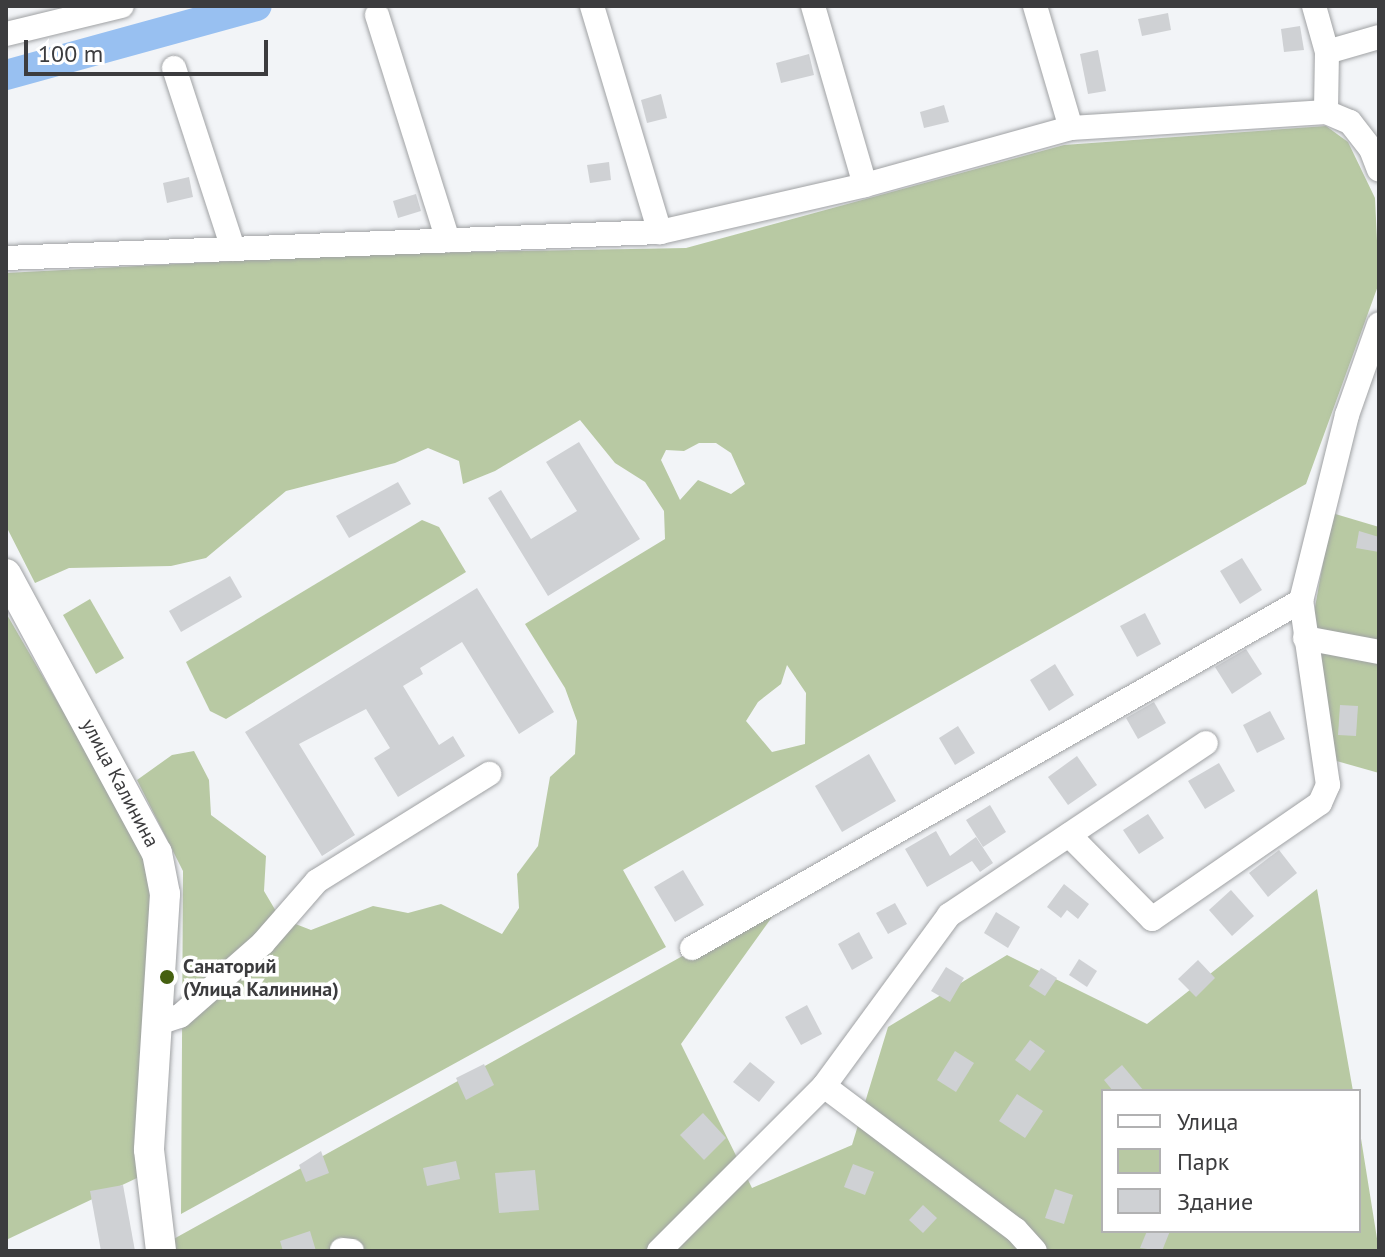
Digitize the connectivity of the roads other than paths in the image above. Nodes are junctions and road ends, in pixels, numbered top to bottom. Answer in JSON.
{"nodes":[{"id":1,"x":122,"y":6,"type":"edge"},
{"id":2,"x":592,"y":6,"type":"edge"},
{"id":3,"x":813,"y":6,"type":"edge"},
{"id":4,"x":1035,"y":6,"type":"edge"},
{"id":5,"x":1314,"y":6,"type":"edge"},
{"id":6,"x":377,"y":15,"type":"dead end"},
{"id":7,"x":6,"y":34,"type":"edge"},
{"id":8,"x":1379,"y":37,"type":"edge"},
{"id":9,"x":1327,"y":52,"type":"junction"},
{"id":10,"x":174,"y":68,"type":"dead end"},
{"id":11,"x":1326,"y":112,"type":"junction"},
{"id":12,"x":1368,"y":127,"type":"edge"},
{"id":13,"x":1071,"y":128,"type":"junction"},
{"id":14,"x":1379,"y":170,"type":"edge"},
{"id":15,"x":865,"y":185,"type":"junction"},
{"id":16,"x":660,"y":232,"type":"junction"},
{"id":17,"x":448,"y":240,"type":"junction"},
{"id":18,"x":233,"y":249,"type":"junction"},
{"id":19,"x":6,"y":258,"type":"edge"},
{"id":20,"x":1379,"y":324,"type":"edge"},
{"id":21,"x":6,"y":574,"type":"edge"},
{"id":22,"x":1301,"y":601,"type":"junction"},
{"id":23,"x":1305,"y":638,"type":"junction"},
{"id":24,"x":1379,"y":652,"type":"edge"},
{"id":25,"x":1206,"y":743,"type":"dead end"},
{"id":26,"x":489,"y":774,"type":"dead end"},
{"id":27,"x":1069,"y":835,"type":"junction"},
{"id":28,"x":692,"y":948,"type":"dead end"},
{"id":29,"x":158,"y":1023,"type":"junction"},
{"id":30,"x":824,"y":1086,"type":"junction"},
{"id":31,"x":161,"y":1251,"type":"edge"},
{"id":32,"x":659,"y":1251,"type":"edge"},
{"id":33,"x":1035,"y":1251,"type":"edge"}],
"edges":[{"from":1,"to":7,"type":"street"},
{"from":2,"to":16,"type":"street"},
{"from":3,"to":15,"type":"street"},
{"from":4,"to":13,"type":"street"},
{"from":5,"to":9,"type":"street"},
{"from":6,"to":17,"type":"street"},
{"from":8,"to":9,"type":"street"},
{"from":9,"to":11,"type":"street"},
{"from":10,"to":18,"type":"street"},
{"from":11,"to":12,"type":"street"},
{"from":11,"to":13,"type":"street"},
{"from":12,"to":14,"type":"street"},
{"from":13,"to":15,"type":"street"},
{"from":15,"to":16,"type":"street"},
{"from":16,"to":17,"type":"street"},
{"from":17,"to":18,"type":"street"},
{"from":18,"to":19,"type":"street"},
{"from":20,"to":22,"type":"street"},
{"from":21,"to":29,"type":"main road","name":"улица Калинина"},
{"from":22,"to":23,"type":"street"},
{"from":22,"to":28,"type":"street"},
{"from":23,"to":24,"type":"street"},
{"from":23,"to":27,"type":"street"},
{"from":25,"to":27,"type":"street"},
{"from":26,"to":29,"type":"street"},
{"from":27,"to":30,"type":"street"},
{"from":29,"to":31,"type":"main road","name":"улица Калинина"},
{"from":30,"to":32,"type":"street"},
{"from":30,"to":33,"type":"street"}]}
